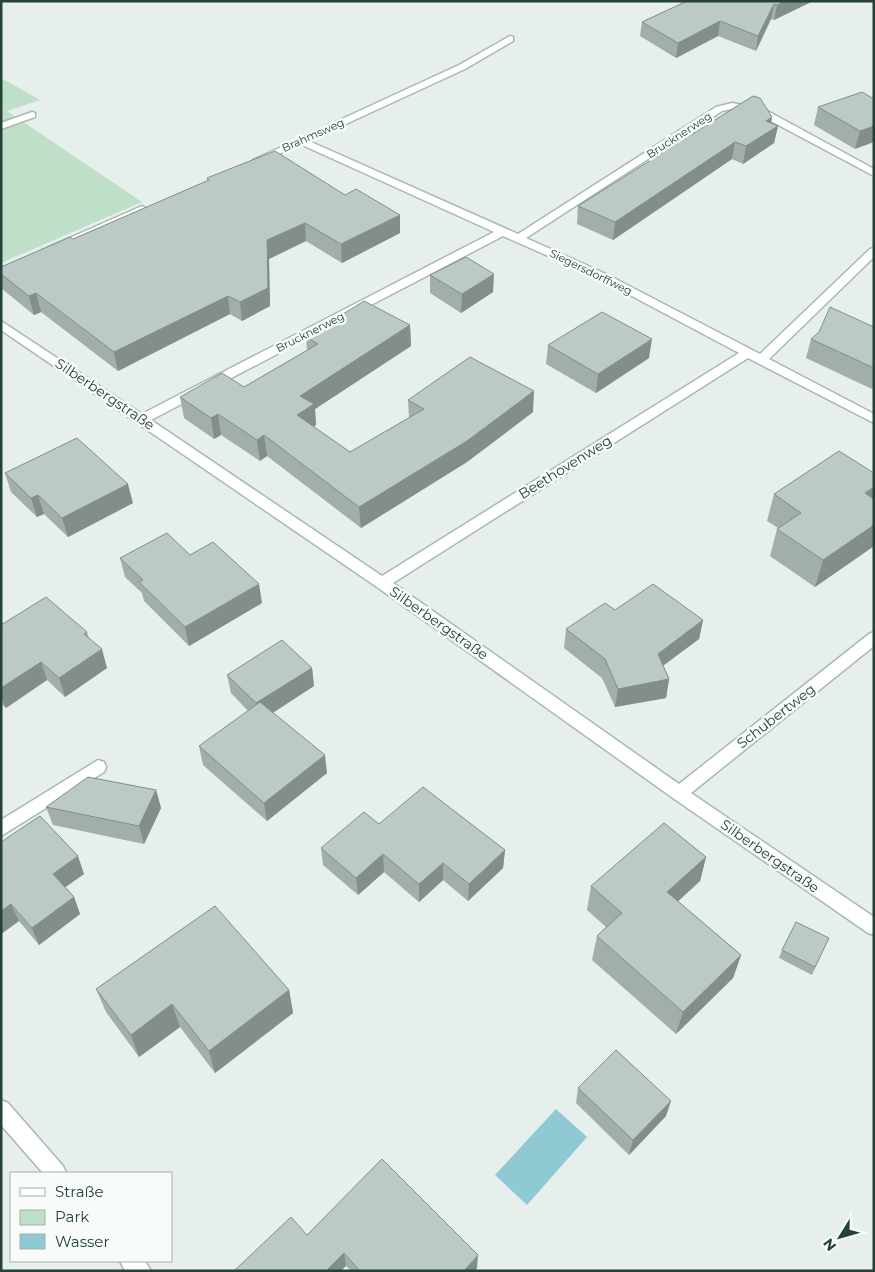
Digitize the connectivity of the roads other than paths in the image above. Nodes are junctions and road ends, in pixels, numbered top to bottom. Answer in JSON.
{"nodes":[{"id":1,"x":510,"y":39,"type":"dead end"},
{"id":2,"x":32,"y":116,"type":"dead end"},
{"id":3,"x":1,"y":126,"type":"edge"},
{"id":4,"x":301,"y":141,"type":"junction"},
{"id":5,"x":246,"y":165,"type":"edge"},
{"id":6,"x":874,"y":173,"type":"edge"},
{"id":7,"x":156,"y":204,"type":"edge"},
{"id":8,"x":504,"y":231,"type":"junction"},
{"id":9,"x":519,"y":238,"type":"junction"},
{"id":10,"x":47,"y":250,"type":"edge"},
{"id":11,"x":874,"y":251,"type":"edge"},
{"id":12,"x":1,"y":324,"type":"edge"},
{"id":13,"x":749,"y":352,"type":"junction"},
{"id":14,"x":762,"y":359,"type":"junction"},
{"id":15,"x":143,"y":419,"type":"junction"},
{"id":16,"x":874,"y":419,"type":"edge"},
{"id":17,"x":382,"y":583,"type":"junction"},
{"id":18,"x":874,"y":638,"type":"edge"},
{"id":19,"x":98,"y":767,"type":"dead end"},
{"id":20,"x":679,"y":793,"type":"junction"},
{"id":21,"x":1,"y":829,"type":"edge"},
{"id":22,"x":874,"y":927,"type":"edge"},
{"id":23,"x":1,"y":1110,"type":"edge"},
{"id":24,"x":55,"y":1172,"type":"edge"}],
"edges":[{"from":1,"to":4,"type":"street","name":"Brahmsweg"},
{"from":2,"to":3,"type":"street"},
{"from":4,"to":5,"type":"street","name":"Brahmsweg"},
{"from":4,"to":8,"type":"street","name":"Siegersdorffweg"},
{"from":6,"to":9,"type":"street","name":"Brucknerweg"},
{"from":7,"to":10,"type":"street"},
{"from":8,"to":9,"type":"street","name":"Siegersdorffweg"},
{"from":8,"to":15,"type":"street","name":"Brucknerweg"},
{"from":9,"to":13,"type":"street","name":"Siegersdorffweg"},
{"from":11,"to":14,"type":"street"},
{"from":12,"to":15,"type":"street","name":"Silberbergstraße"},
{"from":13,"to":14,"type":"street","name":"Siegersdorffweg"},
{"from":13,"to":17,"type":"street","name":"Beethovenweg"},
{"from":14,"to":16,"type":"street","name":"Siegersdorffweg"},
{"from":15,"to":17,"type":"street","name":"Silberbergstraße"},
{"from":17,"to":20,"type":"street","name":"Silberbergstraße"},
{"from":18,"to":20,"type":"street","name":"Schubertweg"},
{"from":19,"to":21,"type":"street"},
{"from":20,"to":22,"type":"street","name":"Silberbergstraße"},
{"from":23,"to":24,"type":"street"}]}
